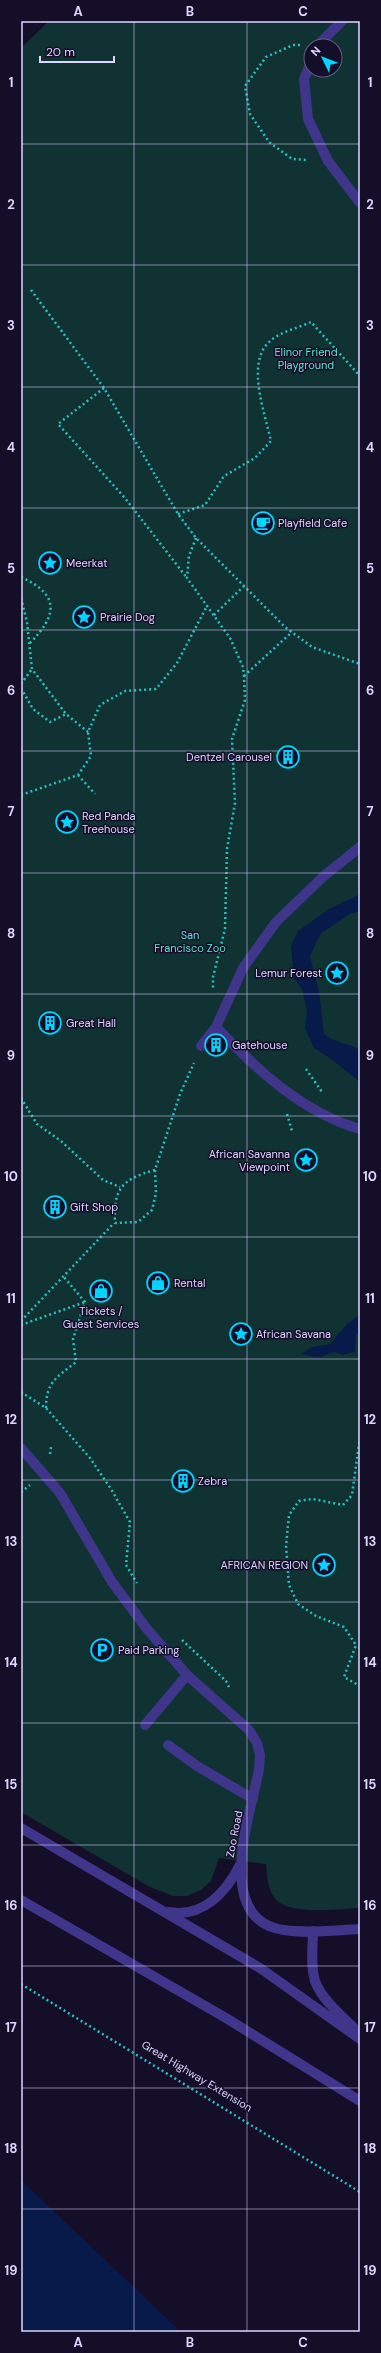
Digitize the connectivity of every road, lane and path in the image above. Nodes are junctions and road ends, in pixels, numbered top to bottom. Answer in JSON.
{"nodes":[{"id":1,"x":342,"y":21,"type":"edge"},
{"id":2,"x":325,"y":38,"type":"edge"},
{"id":3,"x":303,"y":45,"type":"edge"},
{"id":4,"x":304,"y":78,"type":"edge"},
{"id":5,"x":328,"y":161,"type":"junction"},
{"id":6,"x":360,"y":203,"type":"edge"},
{"id":7,"x":31,"y":290,"type":"dead end"},
{"id":8,"x":360,"y":376,"type":"edge"},
{"id":9,"x":104,"y":388,"type":"junction"},
{"id":10,"x":178,"y":514,"type":"junction"},
{"id":11,"x":196,"y":538,"type":"junction"},
{"id":12,"x":21,"y":577,"type":"edge"},
{"id":13,"x":187,"y":578,"type":"junction"},
{"id":14,"x":244,"y":586,"type":"junction"},
{"id":15,"x":21,"y":598,"type":"edge"},
{"id":16,"x":207,"y":606,"type":"junction"},
{"id":17,"x":214,"y":615,"type":"junction"},
{"id":18,"x":292,"y":632,"type":"junction"},
{"id":19,"x":29,"y":644,"type":"junction"},
{"id":20,"x":360,"y":664,"type":"edge"},
{"id":21,"x":32,"y":669,"type":"junction"},
{"id":22,"x":244,"y":676,"type":"junction"},
{"id":23,"x":21,"y":684,"type":"edge"},
{"id":24,"x":21,"y":688,"type":"edge"},
{"id":25,"x":66,"y":714,"type":"junction"},
{"id":26,"x":88,"y":732,"type":"junction"},
{"id":27,"x":78,"y":775,"type":"junction"},
{"id":28,"x":95,"y":794,"type":"dead end"},
{"id":29,"x":21,"y":795,"type":"edge"},
{"id":30,"x":360,"y":847,"type":"edge"},
{"id":31,"x":214,"y":991,"type":"dead end"},
{"id":32,"x":216,"y":1027,"type":"junction"},
{"id":33,"x":201,"y":1046,"type":"joint"},
{"id":34,"x":21,"y":1098,"type":"edge"},
{"id":35,"x":360,"y":1129,"type":"edge"},
{"id":36,"x":155,"y":1170,"type":"junction"},
{"id":37,"x":120,"y":1187,"type":"junction"},
{"id":38,"x":115,"y":1223,"type":"junction"},
{"id":39,"x":63,"y":1276,"type":"junction"},
{"id":40,"x":85,"y":1302,"type":"junction"},
{"id":41,"x":21,"y":1321,"type":"edge"},
{"id":42,"x":21,"y":1325,"type":"edge"},
{"id":43,"x":21,"y":1392,"type":"edge"},
{"id":44,"x":46,"y":1408,"type":"junction"},
{"id":45,"x":360,"y":1437,"type":"edge"},
{"id":46,"x":21,"y":1448,"type":"edge"},
{"id":47,"x":141,"y":1589,"type":"dead end"},
{"id":48,"x":179,"y":1636,"type":"dead end"},
{"id":49,"x":187,"y":1675,"type":"junction"},
{"id":50,"x":360,"y":1686,"type":"edge"},
{"id":51,"x":230,"y":1688,"type":"dead end"},
{"id":52,"x":145,"y":1725,"type":"dead end"},
{"id":53,"x":168,"y":1745,"type":"dead end"},
{"id":54,"x":253,"y":1799,"type":"junction"},
{"id":55,"x":21,"y":1828,"type":"edge"},
{"id":56,"x":240,"y":1863,"type":"junction"},
{"id":57,"x":21,"y":1900,"type":"edge"},
{"id":58,"x":156,"y":1906,"type":"junction"},
{"id":59,"x":360,"y":1929,"type":"edge"},
{"id":60,"x":313,"y":1931,"type":"junction"},
{"id":61,"x":21,"y":1984,"type":"edge"},
{"id":62,"x":360,"y":2034,"type":"edge"},
{"id":63,"x":360,"y":2039,"type":"edge"},
{"id":64,"x":360,"y":2101,"type":"edge"},
{"id":65,"x":360,"y":2192,"type":"edge"}],
"edges":[{"from":1,"to":2,"type":"street"},
{"from":3,"to":5,"type":"path"},
{"from":4,"to":5,"type":"street"},
{"from":5,"to":6,"type":"street"},
{"from":7,"to":9,"type":"path"},
{"from":8,"to":10,"type":"path"},
{"from":9,"to":10,"type":"path"},
{"from":9,"to":13,"type":"path"},
{"from":10,"to":11,"type":"path"},
{"from":11,"to":13,"type":"path"},
{"from":11,"to":14,"type":"path"},
{"from":12,"to":19,"type":"path"},
{"from":13,"to":16,"type":"path"},
{"from":14,"to":17,"type":"path"},
{"from":14,"to":18,"type":"path"},
{"from":15,"to":19,"type":"path"},
{"from":16,"to":17,"type":"path"},
{"from":16,"to":26,"type":"path"},
{"from":17,"to":22,"type":"path"},
{"from":18,"to":20,"type":"path"},
{"from":18,"to":22,"type":"path"},
{"from":19,"to":21,"type":"path"},
{"from":21,"to":23,"type":"path"},
{"from":21,"to":25,"type":"path"},
{"from":22,"to":31,"type":"path"},
{"from":24,"to":25,"type":"path"},
{"from":25,"to":26,"type":"path"},
{"from":26,"to":27,"type":"path"},
{"from":27,"to":28,"type":"path"},
{"from":27,"to":29,"type":"path"},
{"from":30,"to":32,"type":"street"},
{"from":32,"to":33,"type":"street"},
{"from":32,"to":35,"type":"street"},
{"from":33,"to":36,"type":"path"},
{"from":34,"to":37,"type":"path"},
{"from":36,"to":37,"type":"path"},
{"from":36,"to":38,"type":"path"},
{"from":37,"to":38,"type":"path"},
{"from":38,"to":39,"type":"path"},
{"from":39,"to":40,"type":"path"},
{"from":39,"to":41,"type":"path"},
{"from":40,"to":42,"type":"path"},
{"from":40,"to":44,"type":"path"},
{"from":43,"to":44,"type":"path"},
{"from":44,"to":47,"type":"path"},
{"from":45,"to":50,"type":"path"},
{"from":46,"to":49,"type":"street","name":"Zoo Road"},
{"from":48,"to":51,"type":"path"},
{"from":49,"to":52,"type":"street"},
{"from":49,"to":54,"type":"street","name":"Zoo Road"},
{"from":53,"to":54,"type":"street"},
{"from":54,"to":56,"type":"street","name":"Zoo Road"},
{"from":55,"to":58,"type":"street"},
{"from":56,"to":58,"type":"street"},
{"from":56,"to":60,"type":"street","name":"Zoo Road"},
{"from":57,"to":64,"type":"street"},
{"from":58,"to":63,"type":"street"},
{"from":59,"to":60,"type":"street","name":"Zoo Road"},
{"from":60,"to":62,"type":"street"},
{"from":61,"to":65,"type":"path","name":"Great Highway Extension"}]}
